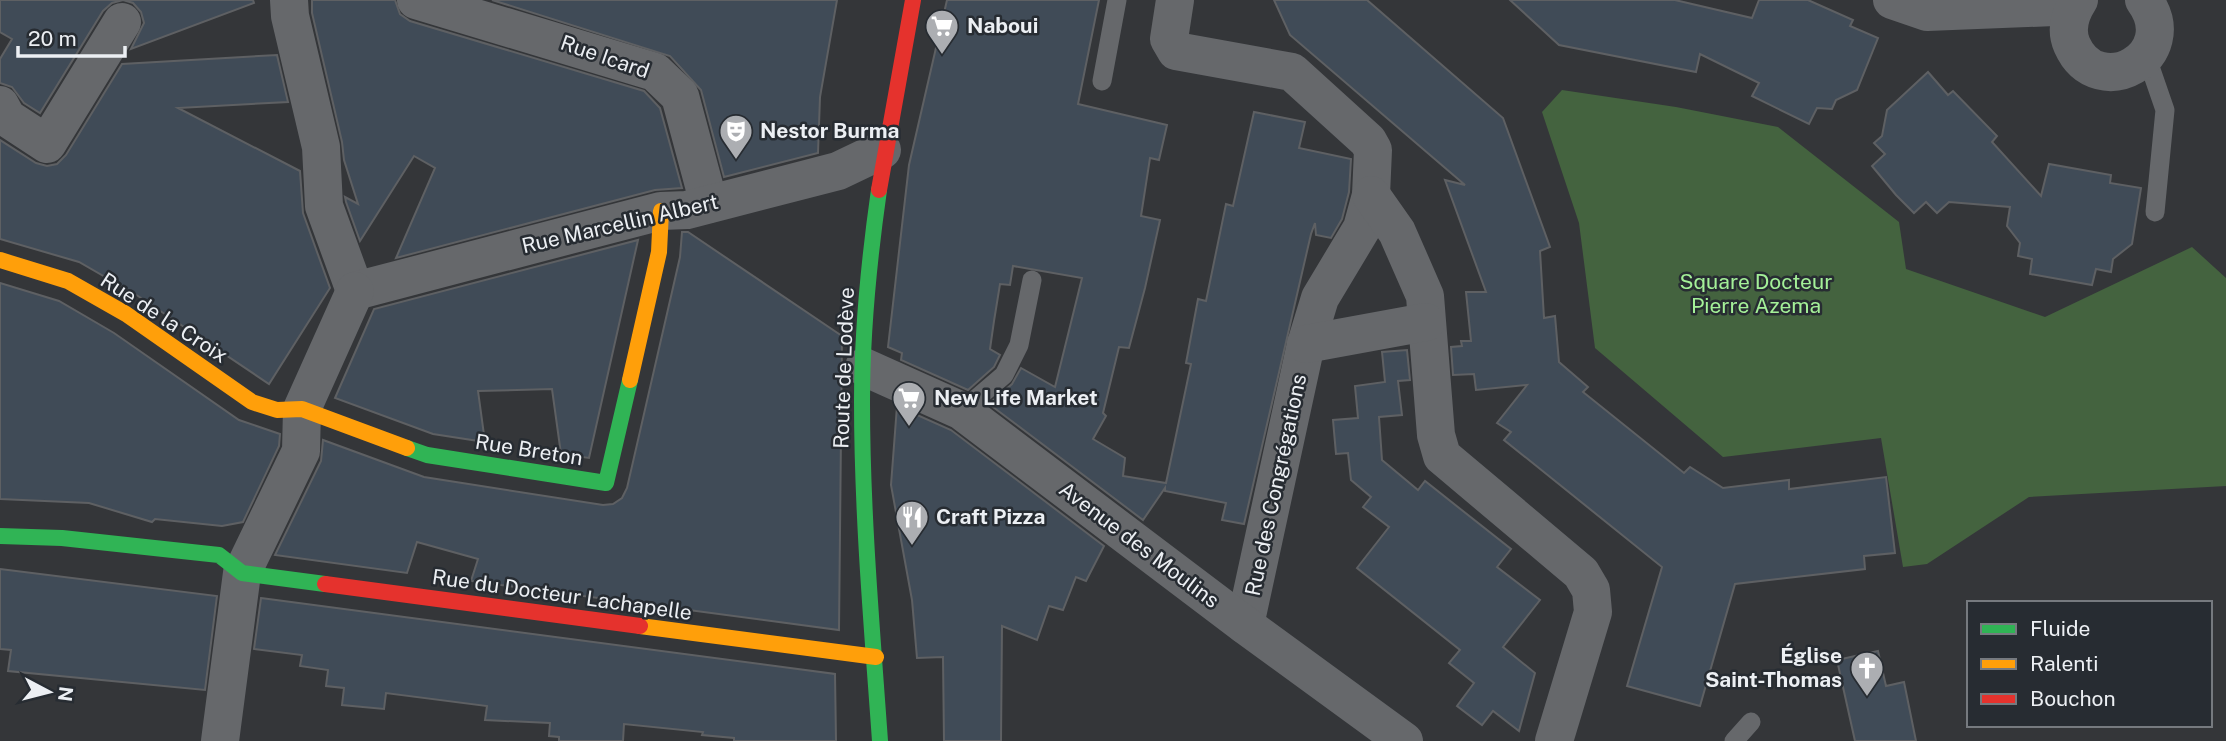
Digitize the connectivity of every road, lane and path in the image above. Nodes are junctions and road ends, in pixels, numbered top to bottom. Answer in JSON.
{"nodes":[{"id":1,"x":289,"y":0,"type":"edge"},
{"id":2,"x":416,"y":0,"type":"edge"},
{"id":3,"x":913,"y":0,"type":"edge"},
{"id":4,"x":1117,"y":0,"type":"edge"},
{"id":5,"x":1175,"y":0,"type":"edge"},
{"id":6,"x":1892,"y":0,"type":"edge"},
{"id":7,"x":2144,"y":0,"type":"edge"},
{"id":8,"x":2076,"y":5,"type":"edge"},
{"id":9,"x":122,"y":22,"type":"dead end"},
{"id":10,"x":2146,"y":55,"type":"junction"},
{"id":11,"x":1102,"y":81,"type":"dead end"},
{"id":12,"x":0,"y":105,"type":"edge"},
{"id":13,"x":883,"y":150,"type":"junction"},
{"id":14,"x":1371,"y":195,"type":"junction"},
{"id":15,"x":709,"y":204,"type":"junction"},
{"id":16,"x":661,"y":211,"type":"junction"},
{"id":17,"x":2155,"y":212,"type":"dead end"},
{"id":18,"x":0,"y":260,"type":"edge"},
{"id":19,"x":1032,"y":280,"type":"dead end"},
{"id":20,"x":355,"y":291,"type":"junction"},
{"id":21,"x":1426,"y":322,"type":"junction"},
{"id":22,"x":1306,"y":344,"type":"junction"},
{"id":23,"x":864,"y":367,"type":"junction"},
{"id":24,"x":302,"y":409,"type":"junction"},
{"id":25,"x":961,"y":411,"type":"junction"},
{"id":26,"x":0,"y":536,"type":"edge"},
{"id":27,"x":242,"y":573,"type":"junction"},
{"id":28,"x":1245,"y":625,"type":"junction"},
{"id":29,"x":876,"y":657,"type":"junction"},
{"id":30,"x":1751,"y":722,"type":"dead end"},
{"id":31,"x":220,"y":741,"type":"edge"},
{"id":32,"x":880,"y":741,"type":"edge"},
{"id":33,"x":1404,"y":741,"type":"edge"},
{"id":34,"x":1554,"y":741,"type":"edge"},
{"id":35,"x":1734,"y":741,"type":"edge"}],
"edges":[{"from":1,"to":20,"type":"street"},
{"from":2,"to":15,"type":"street","name":"Rue Icard"},
{"from":3,"to":13,"type":"street","name":"Route de Lodève"},
{"from":4,"to":11,"type":"lane"},
{"from":5,"to":14,"type":"street","name":"Rue des Congrégations"},
{"from":6,"to":8,"type":"street"},
{"from":7,"to":10,"type":"street"},
{"from":8,"to":10,"type":"street"},
{"from":9,"to":12,"type":"street"},
{"from":10,"to":17,"type":"lane"},
{"from":13,"to":15,"type":"street","name":"Rue Marcellin Albert"},
{"from":13,"to":23,"type":"street","name":"Route de Lodève"},
{"from":14,"to":21,"type":"street"},
{"from":14,"to":22,"type":"street","name":"Rue des Congrégations"},
{"from":15,"to":16,"type":"street","name":"Rue Marcellin Albert"},
{"from":16,"to":20,"type":"street","name":"Rue Marcellin Albert"},
{"from":16,"to":24,"type":"street","name":"Rue Breton"},
{"from":18,"to":24,"type":"street","name":"Rue de la Croix"},
{"from":19,"to":25,"type":"lane"},
{"from":20,"to":24,"type":"street"},
{"from":21,"to":22,"type":"street","name":"Rue des Congrégations"},
{"from":21,"to":34,"type":"street"},
{"from":22,"to":28,"type":"street","name":"Rue des Congrégations"},
{"from":23,"to":25,"type":"street","name":"Avenue des Moulins"},
{"from":23,"to":29,"type":"street","name":"Route de Lodève"},
{"from":24,"to":27,"type":"street"},
{"from":25,"to":28,"type":"street","name":"Avenue des Moulins"},
{"from":26,"to":27,"type":"street"},
{"from":27,"to":29,"type":"street","name":"Rue du Docteur Lachapelle"},
{"from":27,"to":31,"type":"street"},
{"from":28,"to":33,"type":"street","name":"Avenue des Moulins"},
{"from":29,"to":32,"type":"street","name":"Route de Lodève"},
{"from":30,"to":35,"type":"lane"}]}
